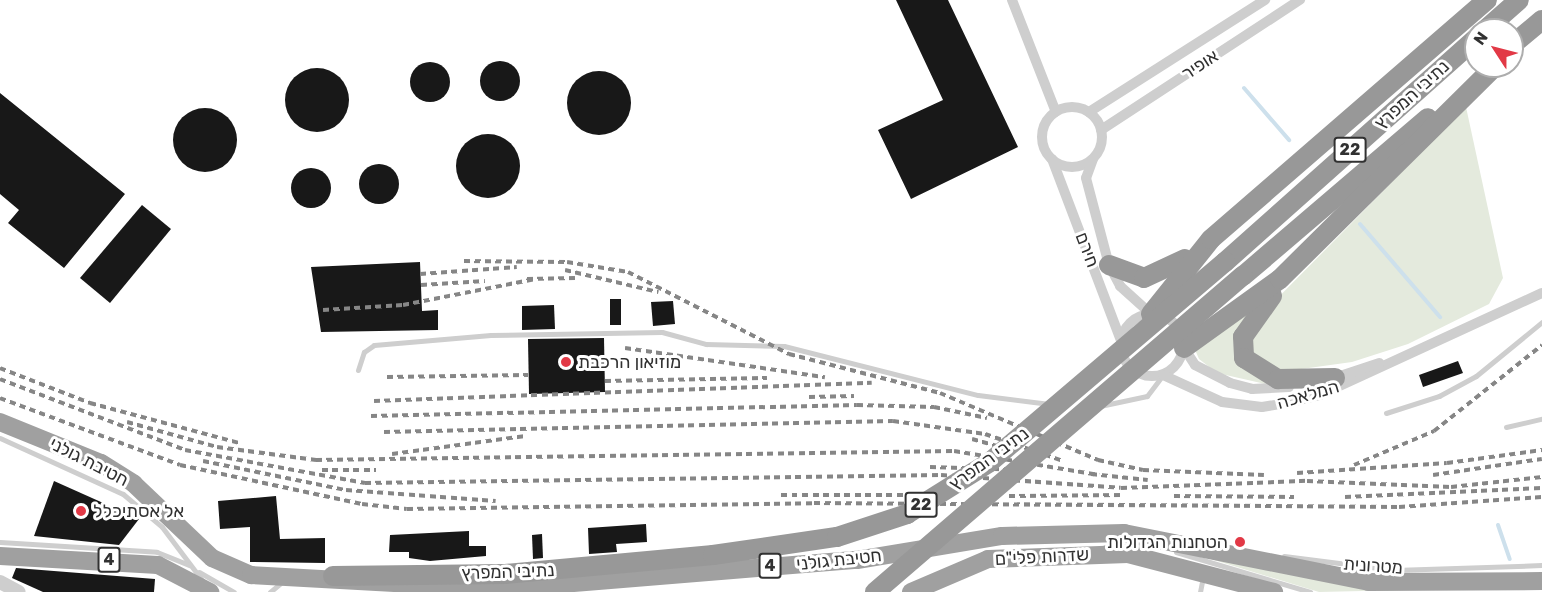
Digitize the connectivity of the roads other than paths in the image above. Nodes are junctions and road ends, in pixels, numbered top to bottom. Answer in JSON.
{"nodes":[{"id":1,"x":1012,"y":0,"type":"edge"},
{"id":2,"x":1265,"y":0,"type":"edge"},
{"id":3,"x":1300,"y":0,"type":"edge"},
{"id":4,"x":1487,"y":0,"type":"edge"},
{"id":5,"x":1519,"y":0,"type":"edge"},
{"id":6,"x":1499,"y":18,"type":"edge"},
{"id":7,"x":1539,"y":23,"type":"edge"},
{"id":8,"x":1524,"y":36,"type":"edge"},
{"id":9,"x":1464,"y":49,"type":"edge"},
{"id":10,"x":1474,"y":78,"type":"edge"},
{"id":11,"x":1483,"y":78,"type":"edge"},
{"id":12,"x":1056,"y":112,"type":"junction"},
{"id":13,"x":1089,"y":112,"type":"junction"},
{"id":14,"x":1101,"y":130,"type":"junction"},
{"id":15,"x":1096,"y":154,"type":"junction"},
{"id":16,"x":1052,"y":159,"type":"junction"},
{"id":17,"x":1212,"y":239,"type":"junction"},
{"id":18,"x":1321,"y":241,"type":"junction"},
{"id":19,"x":1109,"y":265,"type":"junction"},
{"id":20,"x":1542,"y":293,"type":"edge"},
{"id":21,"x":1151,"y":314,"type":"junction"},
{"id":22,"x":1542,"y":322,"type":"edge"},
{"id":23,"x":1450,"y":339,"type":"junction"},
{"id":24,"x":1121,"y":342,"type":"junction"},
{"id":25,"x":1184,"y":348,"type":"junction"},
{"id":26,"x":358,"y":370,"type":"dead end"},
{"id":27,"x":1163,"y":375,"type":"junction"},
{"id":28,"x":1335,"y":378,"type":"junction"},
{"id":29,"x":1066,"y":407,"type":"dead end"},
{"id":30,"x":1076,"y":408,"type":"dead end"},
{"id":31,"x":1386,"y":412,"type":"dead end"},
{"id":32,"x":1542,"y":419,"type":"edge"},
{"id":33,"x":0,"y":422,"type":"edge"},
{"id":34,"x":1506,"y":427,"type":"dead end"},
{"id":35,"x":0,"y":438,"type":"edge"},
{"id":36,"x":0,"y":542,"type":"edge"},
{"id":37,"x":1081,"y":555,"type":"junction"},
{"id":38,"x":0,"y":556,"type":"edge"},
{"id":39,"x":192,"y":567,"type":"junction"},
{"id":40,"x":1204,"y":571,"type":"junction"},
{"id":41,"x":295,"y":574,"type":"junction"},
{"id":42,"x":333,"y":576,"type":"junction"},
{"id":43,"x":1540,"y":576,"type":"edge"},
{"id":44,"x":0,"y":582,"type":"edge"},
{"id":45,"x":580,"y":588,"type":"edge"},
{"id":46,"x":19,"y":592,"type":"edge"},
{"id":47,"x":211,"y":592,"type":"edge"},
{"id":48,"x":234,"y":592,"type":"edge"},
{"id":49,"x":270,"y":592,"type":"edge"},
{"id":50,"x":875,"y":592,"type":"edge"},
{"id":51,"x":911,"y":592,"type":"edge"},
{"id":52,"x":1200,"y":592,"type":"edge"},
{"id":53,"x":1274,"y":592,"type":"edge"},
{"id":54,"x":1310,"y":592,"type":"edge"},
{"id":55,"x":1497,"y":592,"type":"edge"}],
"edges":[{"from":1,"to":12,"type":"street"},
{"from":2,"to":13,"type":"street","name":"אופיר"},
{"from":3,"to":14,"type":"street","name":"אופיר"},
{"from":4,"to":17,"type":"highway"},
{"from":5,"to":6,"type":"highway"},
{"from":7,"to":8,"type":"highway"},
{"from":9,"to":42,"type":"highway","name":"נתיבי המפרץ","number":"22","bridge":true},
{"from":10,"to":50,"type":"highway","name":"נתיבי המפרץ","number":"22","bridge":true},
{"from":11,"to":18,"type":"highway"},
{"from":12,"to":13,"type":"street"},
{"from":12,"to":16,"type":"street"},
{"from":13,"to":14,"type":"street"},
{"from":14,"to":15,"type":"street"},
{"from":15,"to":16,"type":"street"},
{"from":15,"to":19,"type":"street","name":"חירם"},
{"from":16,"to":24,"type":"street","name":"חירם"},
{"from":17,"to":19,"type":"highway"},
{"from":17,"to":21,"type":"highway"},
{"from":18,"to":25,"type":"highway"},
{"from":18,"to":28,"type":"highway"},
{"from":19,"to":21,"type":"street","name":"חירם"},
{"from":20,"to":23,"type":"street","name":"המלאכה"},
{"from":21,"to":24,"type":"street"},
{"from":21,"to":25,"type":"street"},
{"from":22,"to":31,"type":"lane"},
{"from":23,"to":27,"type":"street","name":"המלאכה"},
{"from":23,"to":28,"type":"street","name":"המלאכה"},
{"from":24,"to":27,"type":"street"},
{"from":25,"to":27,"type":"street"},
{"from":25,"to":28,"type":"street","name":"המלאכה"},
{"from":26,"to":29,"type":"lane"},
{"from":27,"to":30,"type":"lane"},
{"from":32,"to":34,"type":"lane"},
{"from":33,"to":41,"type":"highway","name":"חטיבת גולני","number":"4"},
{"from":35,"to":39,"type":"lane"},
{"from":36,"to":39,"type":"lane"},
{"from":37,"to":40,"type":"highway","name":"שדרות פלי\"ם"},
{"from":37,"to":51,"type":"highway","name":"שדרות פלי\"ם"},
{"from":37,"to":54,"type":"lane"},
{"from":38,"to":47,"type":"highway","number":"4"},
{"from":39,"to":47,"type":"lane"},
{"from":39,"to":48,"type":"lane"},
{"from":40,"to":52,"type":"lane"},
{"from":40,"to":53,"type":"highway"},
{"from":41,"to":42,"type":"highway","name":"חטיבת גולני","number":"4"},
{"from":41,"to":49,"type":"lane"},
{"from":42,"to":45,"type":"highway","name":"חטיבת גולני","number":"4"},
{"from":43,"to":45,"type":"highway","name":"חטיבת גולני","number":"4"},
{"from":43,"to":55,"type":"highway"},
{"from":44,"to":46,"type":"street"}]}
